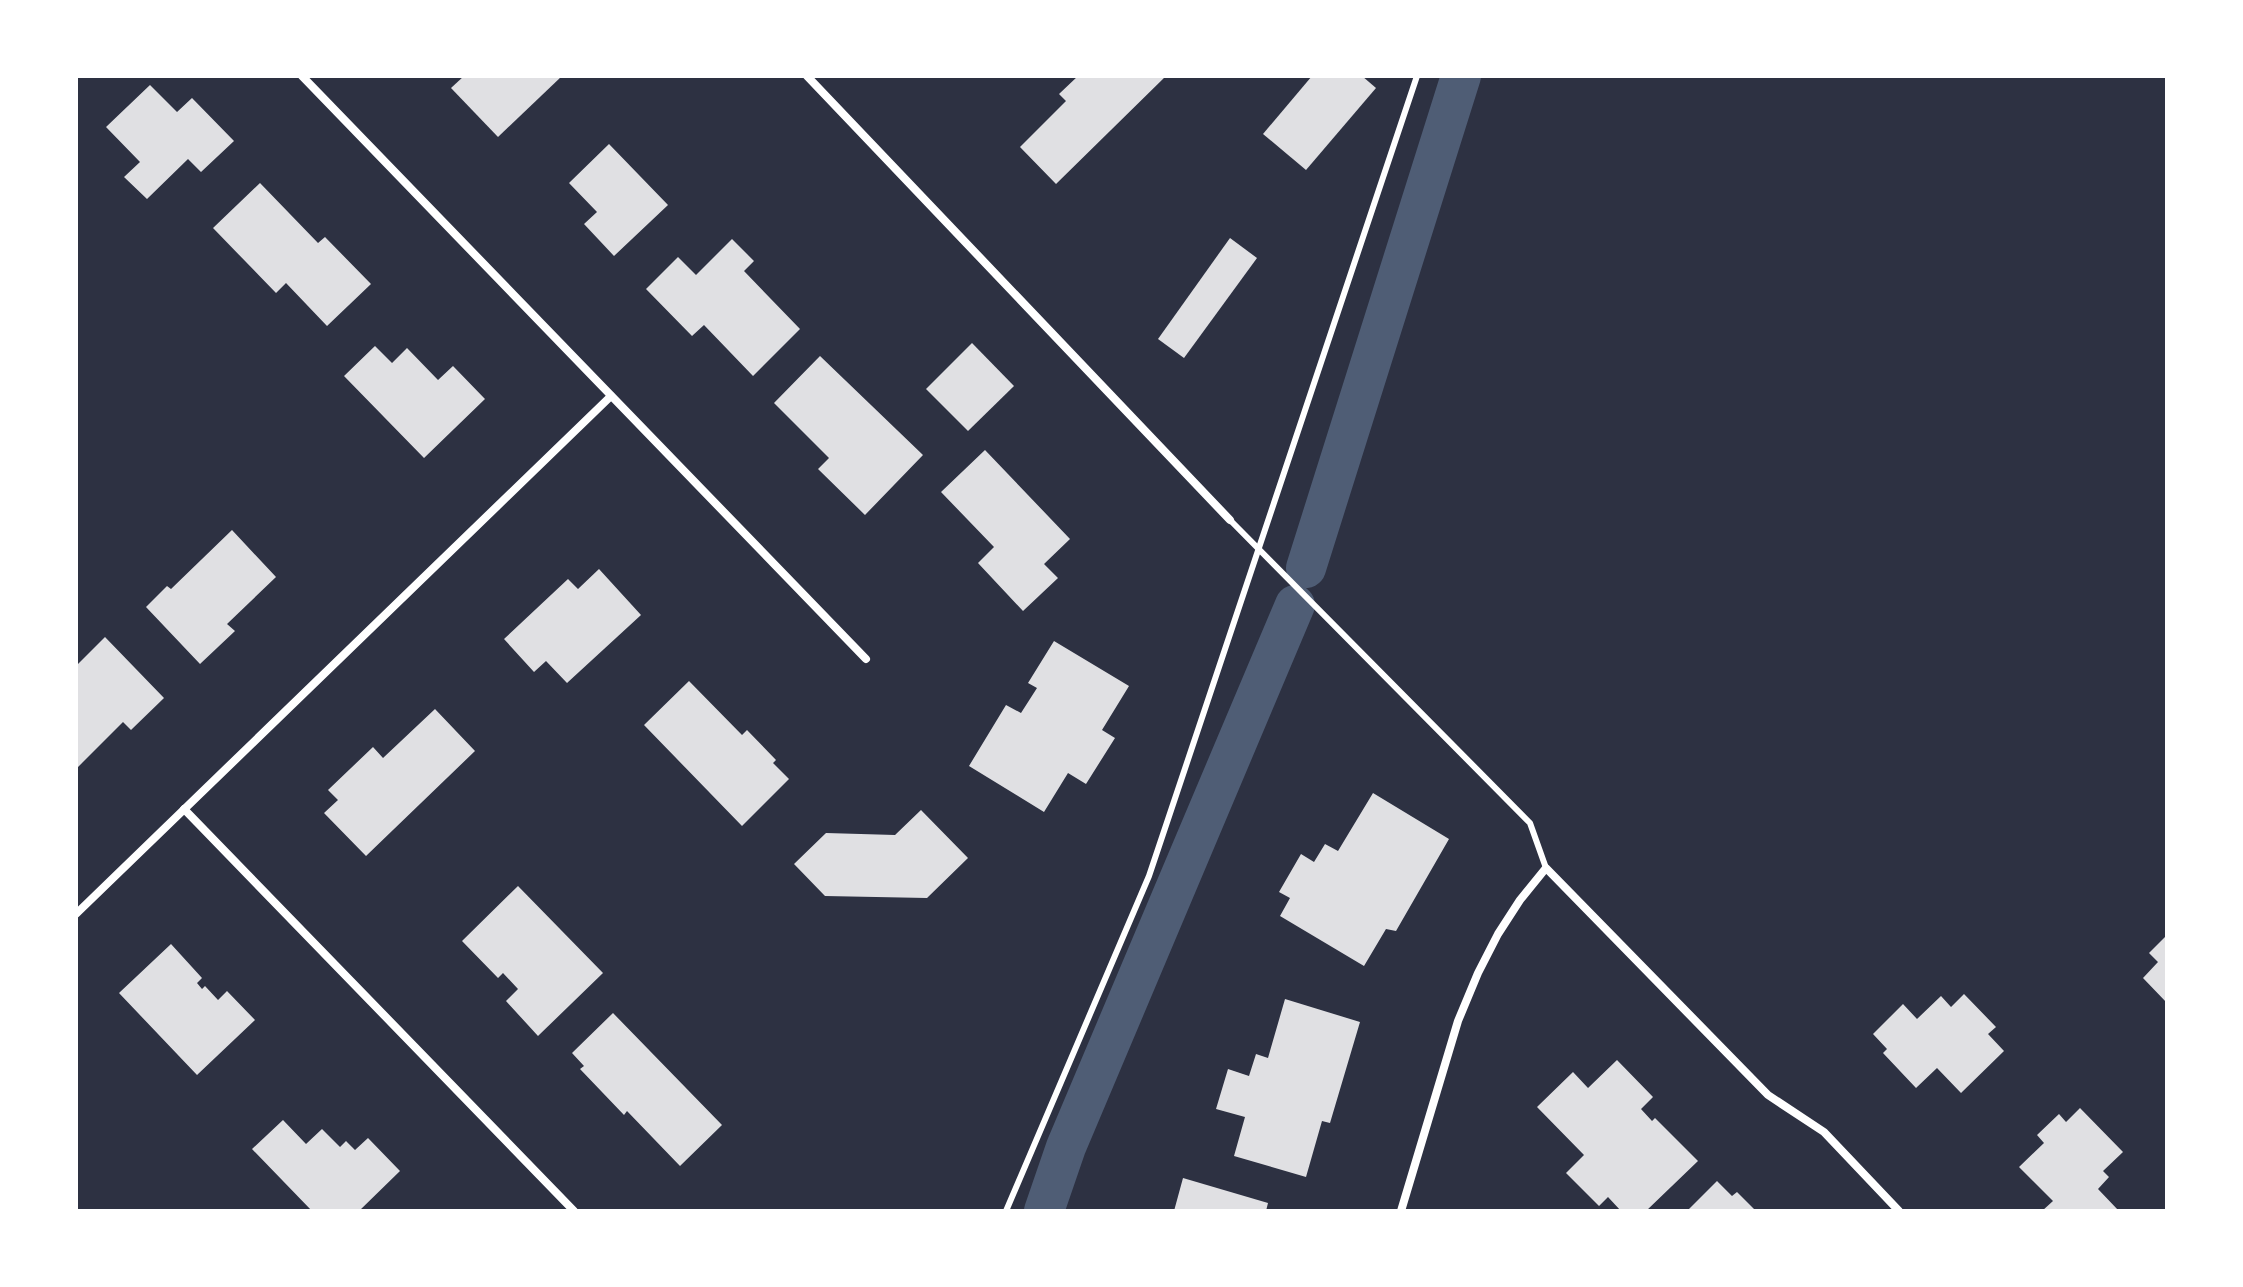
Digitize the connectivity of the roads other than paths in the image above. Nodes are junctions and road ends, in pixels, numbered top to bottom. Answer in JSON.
{"nodes":[{"id":1,"x":302,"y":76,"type":"edge"},
{"id":2,"x":807,"y":76,"type":"edge"},
{"id":3,"x":1417,"y":76,"type":"edge"},
{"id":4,"x":611,"y":396,"type":"junction"},
{"id":5,"x":1230,"y":520,"type":"joint"},
{"id":6,"x":1258,"y":549,"type":"junction"},
{"id":7,"x":866,"y":659,"type":"dead end"},
{"id":8,"x":184,"y":809,"type":"junction"},
{"id":9,"x":1546,"y":868,"type":"junction"},
{"id":10,"x":76,"y":914,"type":"edge"},
{"id":11,"x":574,"y":1211,"type":"edge"},
{"id":12,"x":1006,"y":1211,"type":"edge"},
{"id":13,"x":1401,"y":1211,"type":"edge"},
{"id":14,"x":1899,"y":1211,"type":"edge"}],
"edges":[{"from":1,"to":4,"type":"street"},
{"from":2,"to":5,"type":"street"},
{"from":3,"to":6,"type":"lane"},
{"from":4,"to":7,"type":"street"},
{"from":4,"to":8,"type":"street"},
{"from":5,"to":6,"type":"lane"},
{"from":6,"to":9,"type":"lane"},
{"from":6,"to":12,"type":"lane"},
{"from":8,"to":10,"type":"street"},
{"from":8,"to":11,"type":"street"},
{"from":9,"to":13,"type":"street"},
{"from":9,"to":14,"type":"street"}]}
